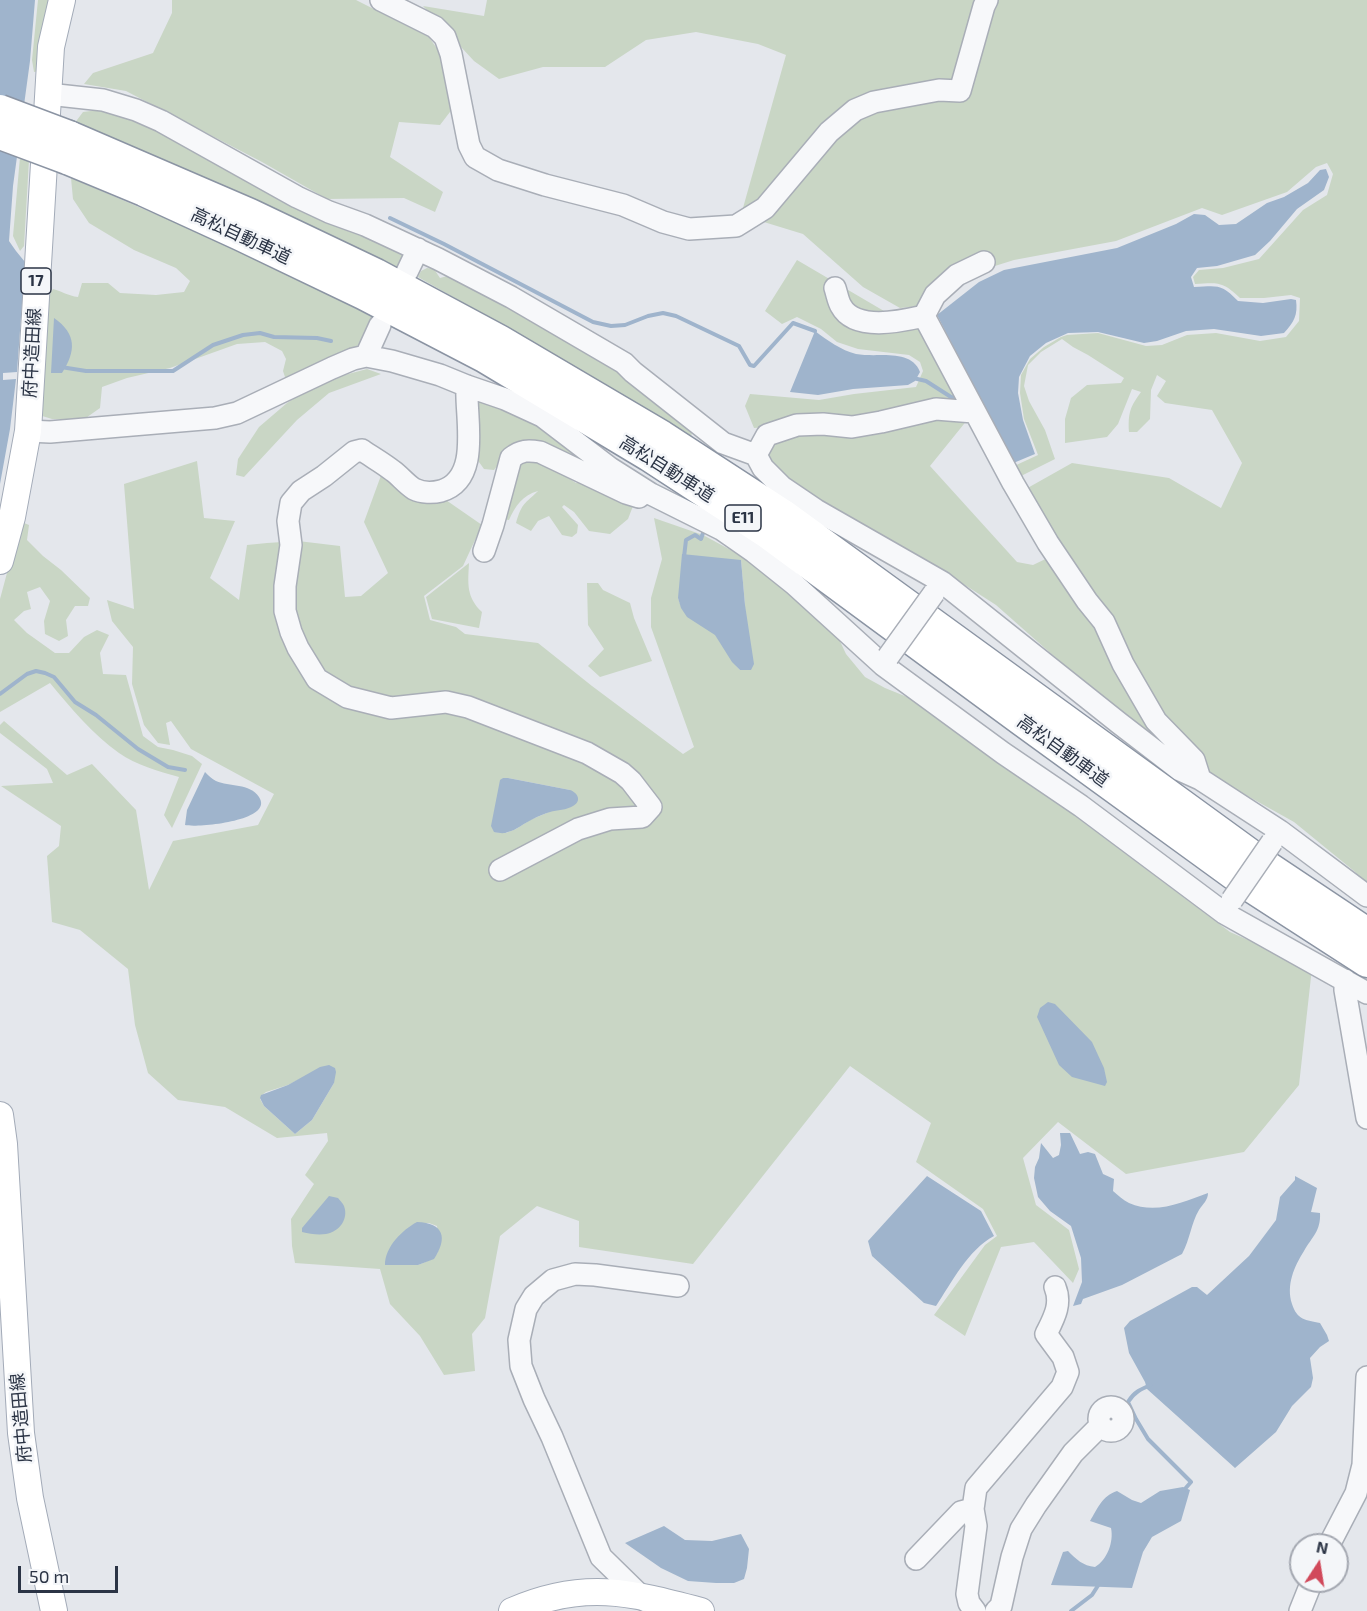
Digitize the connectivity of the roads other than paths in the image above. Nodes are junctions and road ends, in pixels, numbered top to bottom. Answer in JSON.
{"nodes":[{"id":1,"x":62,"y":0,"type":"edge"},
{"id":2,"x":381,"y":0,"type":"edge"},
{"id":3,"x":987,"y":0,"type":"edge"},
{"id":4,"x":48,"y":94,"type":"junction"},
{"id":5,"x":0,"y":110,"type":"edge"},
{"id":6,"x":0,"y":134,"type":"edge"},
{"id":7,"x":68,"y":148,"type":"junction"},
{"id":8,"x":418,"y":249,"type":"junction"},
{"id":9,"x":984,"y":262,"type":"dead end"},
{"id":10,"x":407,"y":272,"type":"dead end"},
{"id":11,"x":835,"y":288,"type":"dead end"},
{"id":12,"x":924,"y":316,"type":"junction"},
{"id":13,"x":380,"y":325,"type":"dead end"},
{"id":14,"x":366,"y":356,"type":"junction"},
{"id":15,"x":466,"y":387,"type":"junction"},
{"id":16,"x":969,"y":400,"type":"junction"},
{"id":17,"x":28,"y":431,"type":"junction"},
{"id":18,"x":756,"y":455,"type":"junction"},
{"id":19,"x":654,"y":495,"type":"junction"},
{"id":20,"x":484,"y":551,"type":"dead end"},
{"id":21,"x":0,"y":561,"type":"edge"},
{"id":22,"x":938,"y":587,"type":"junction"},
{"id":23,"x":885,"y":661,"type":"junction"},
{"id":24,"x":1200,"y":779,"type":"junction"},
{"id":25,"x":1276,"y":836,"type":"junction"},
{"id":26,"x":500,"y":870,"type":"dead end"},
{"id":27,"x":1367,"y":896,"type":"edge"},
{"id":28,"x":1228,"y":907,"type":"junction"},
{"id":29,"x":1367,"y":933,"type":"edge"},
{"id":30,"x":1356,"y":971,"type":"edge"},
{"id":31,"x":1367,"y":993,"type":"edge"},
{"id":32,"x":0,"y":1115,"type":"edge"},
{"id":33,"x":1367,"y":1118,"type":"edge"},
{"id":34,"x":678,"y":1286,"type":"dead end"},
{"id":35,"x":1055,"y":1287,"type":"dead end"},
{"id":36,"x":1367,"y":1377,"type":"edge"},
{"id":37,"x":1100,"y":1426,"type":"dead end"},
{"id":38,"x":973,"y":1509,"type":"junction"},
{"id":39,"x":1335,"y":1533,"type":"edge"},
{"id":40,"x":915,"y":1559,"type":"dead end"},
{"id":41,"x":1307,"y":1593,"type":"edge"},
{"id":42,"x":647,"y":1602,"type":"junction"},
{"id":43,"x":54,"y":1611,"type":"edge"},
{"id":44,"x":512,"y":1611,"type":"edge"},
{"id":45,"x":701,"y":1611,"type":"edge"},
{"id":46,"x":975,"y":1611,"type":"edge"},
{"id":47,"x":996,"y":1611,"type":"edge"},
{"id":48,"x":1300,"y":1611,"type":"edge"}],
"edges":[{"from":1,"to":4,"type":"main road","name":"府中造田線","number":"17"},
{"from":2,"to":3,"type":"street"},
{"from":4,"to":8,"type":"street"},
{"from":4,"to":17,"type":"main road","name":"府中造田線","number":"17"},
{"from":5,"to":7,"type":"highway","name":"高松自動車道","number":"E11","bridge":true},
{"from":6,"to":7,"type":"highway","name":"高松自動車道","number":"E11","bridge":true},
{"from":7,"to":29,"type":"highway","name":"高松自動車道","number":"E11"},
{"from":7,"to":30,"type":"highway","name":"高松自動車道","number":"E11"},
{"from":8,"to":10,"type":"street"},
{"from":8,"to":18,"type":"street"},
{"from":9,"to":12,"type":"street"},
{"from":11,"to":12,"type":"street"},
{"from":12,"to":16,"type":"street"},
{"from":13,"to":14,"type":"street"},
{"from":14,"to":15,"type":"street"},
{"from":14,"to":17,"type":"street"},
{"from":15,"to":19,"type":"street"},
{"from":15,"to":26,"type":"street"},
{"from":16,"to":18,"type":"street"},
{"from":16,"to":24,"type":"street"},
{"from":17,"to":21,"type":"main road","name":"府中造田線","number":"17"},
{"from":18,"to":22,"type":"street"},
{"from":19,"to":20,"type":"street"},
{"from":19,"to":23,"type":"street"},
{"from":22,"to":23,"type":"street","bridge":true},
{"from":22,"to":24,"type":"street"},
{"from":23,"to":28,"type":"street"},
{"from":24,"to":25,"type":"street"},
{"from":25,"to":27,"type":"street"},
{"from":25,"to":28,"type":"street","bridge":true},
{"from":28,"to":30,"type":"street"},
{"from":30,"to":31,"type":"street"},
{"from":30,"to":33,"type":"street"},
{"from":32,"to":43,"type":"main road","name":"府中造田線"},
{"from":34,"to":42,"type":"street"},
{"from":35,"to":38,"type":"street"},
{"from":36,"to":39,"type":"street"},
{"from":37,"to":47,"type":"street"},
{"from":38,"to":40,"type":"street"},
{"from":38,"to":46,"type":"street"},
{"from":41,"to":48,"type":"street"},
{"from":42,"to":44,"type":"main road"},
{"from":42,"to":45,"type":"main road"}]}
